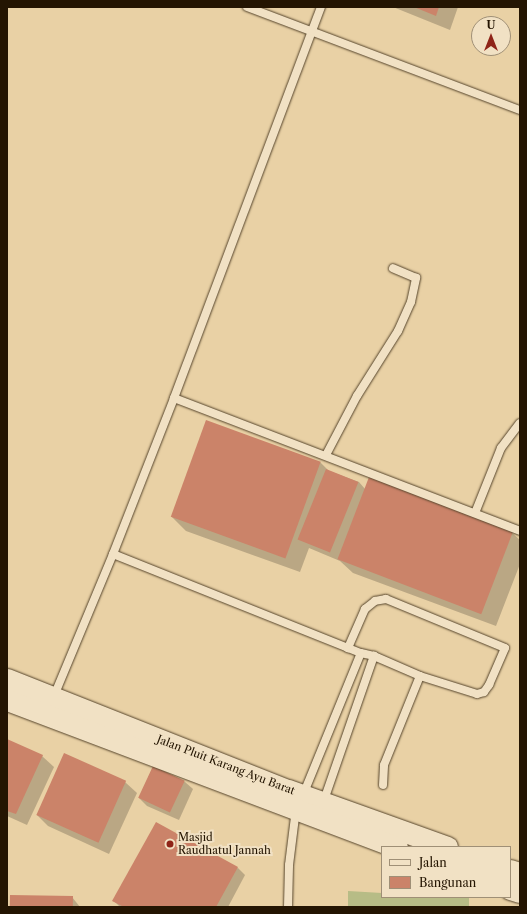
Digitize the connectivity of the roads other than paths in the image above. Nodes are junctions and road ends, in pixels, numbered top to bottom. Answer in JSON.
{"nodes":[{"id":1,"x":247,"y":7,"type":"edge"},
{"id":2,"x":320,"y":7,"type":"edge"},
{"id":3,"x":312,"y":31,"type":"junction"},
{"id":4,"x":520,"y":110,"type":"edge"},
{"id":5,"x":393,"y":268,"type":"dead end"},
{"id":6,"x":174,"y":398,"type":"junction"},
{"id":7,"x":520,"y":423,"type":"edge"},
{"id":8,"x":326,"y":455,"type":"junction"},
{"id":9,"x":475,"y":513,"type":"junction"},
{"id":10,"x":520,"y":531,"type":"edge"},
{"id":11,"x":113,"y":554,"type":"junction"},
{"id":12,"x":348,"y":648,"type":"junction"},
{"id":13,"x":361,"y":653,"type":"junction"},
{"id":14,"x":374,"y":656,"type":"junction"},
{"id":15,"x":420,"y":676,"type":"junction"},
{"id":16,"x":7,"y":679,"type":"edge"},
{"id":17,"x":7,"y":700,"type":"edge"},
{"id":18,"x":49,"y":706,"type":"junction"},
{"id":19,"x":383,"y":785,"type":"dead end"},
{"id":20,"x":299,"y":802,"type":"junction"},
{"id":21,"x":321,"y":810,"type":"junction"},
{"id":22,"x":395,"y":846,"type":"edge"},
{"id":23,"x":444,"y":846,"type":"edge"},
{"id":24,"x":288,"y":907,"type":"edge"}],
"edges":[{"from":1,"to":3,"type":"lane"},
{"from":2,"to":3,"type":"lane"},
{"from":3,"to":4,"type":"lane"},
{"from":3,"to":6,"type":"lane"},
{"from":5,"to":8,"type":"lane"},
{"from":6,"to":8,"type":"lane"},
{"from":6,"to":11,"type":"lane"},
{"from":7,"to":9,"type":"lane"},
{"from":8,"to":9,"type":"lane"},
{"from":9,"to":10,"type":"lane"},
{"from":11,"to":12,"type":"lane"},
{"from":11,"to":18,"type":"lane"},
{"from":12,"to":13,"type":"lane"},
{"from":12,"to":15,"type":"lane"},
{"from":13,"to":14,"type":"lane"},
{"from":13,"to":20,"type":"lane"},
{"from":14,"to":15,"type":"lane"},
{"from":14,"to":21,"type":"lane"},
{"from":15,"to":19,"type":"lane"},
{"from":16,"to":18,"type":"street","name":"Jalan Pluit Karang Ayu Barat"},
{"from":17,"to":18,"type":"street","name":"Jalan Pluit Karang Ayu Barat"},
{"from":18,"to":20,"type":"street","name":"Jalan Pluit Karang Ayu Barat"},
{"from":20,"to":21,"type":"street","name":"Jalan Pluit Karang Ayu Barat"},
{"from":20,"to":24,"type":"lane"},
{"from":21,"to":22,"type":"street","name":"Jalan Pluit Karang Ayu Barat"},
{"from":21,"to":23,"type":"street","name":"Jalan Pluit Karang Ayu Barat"}]}
